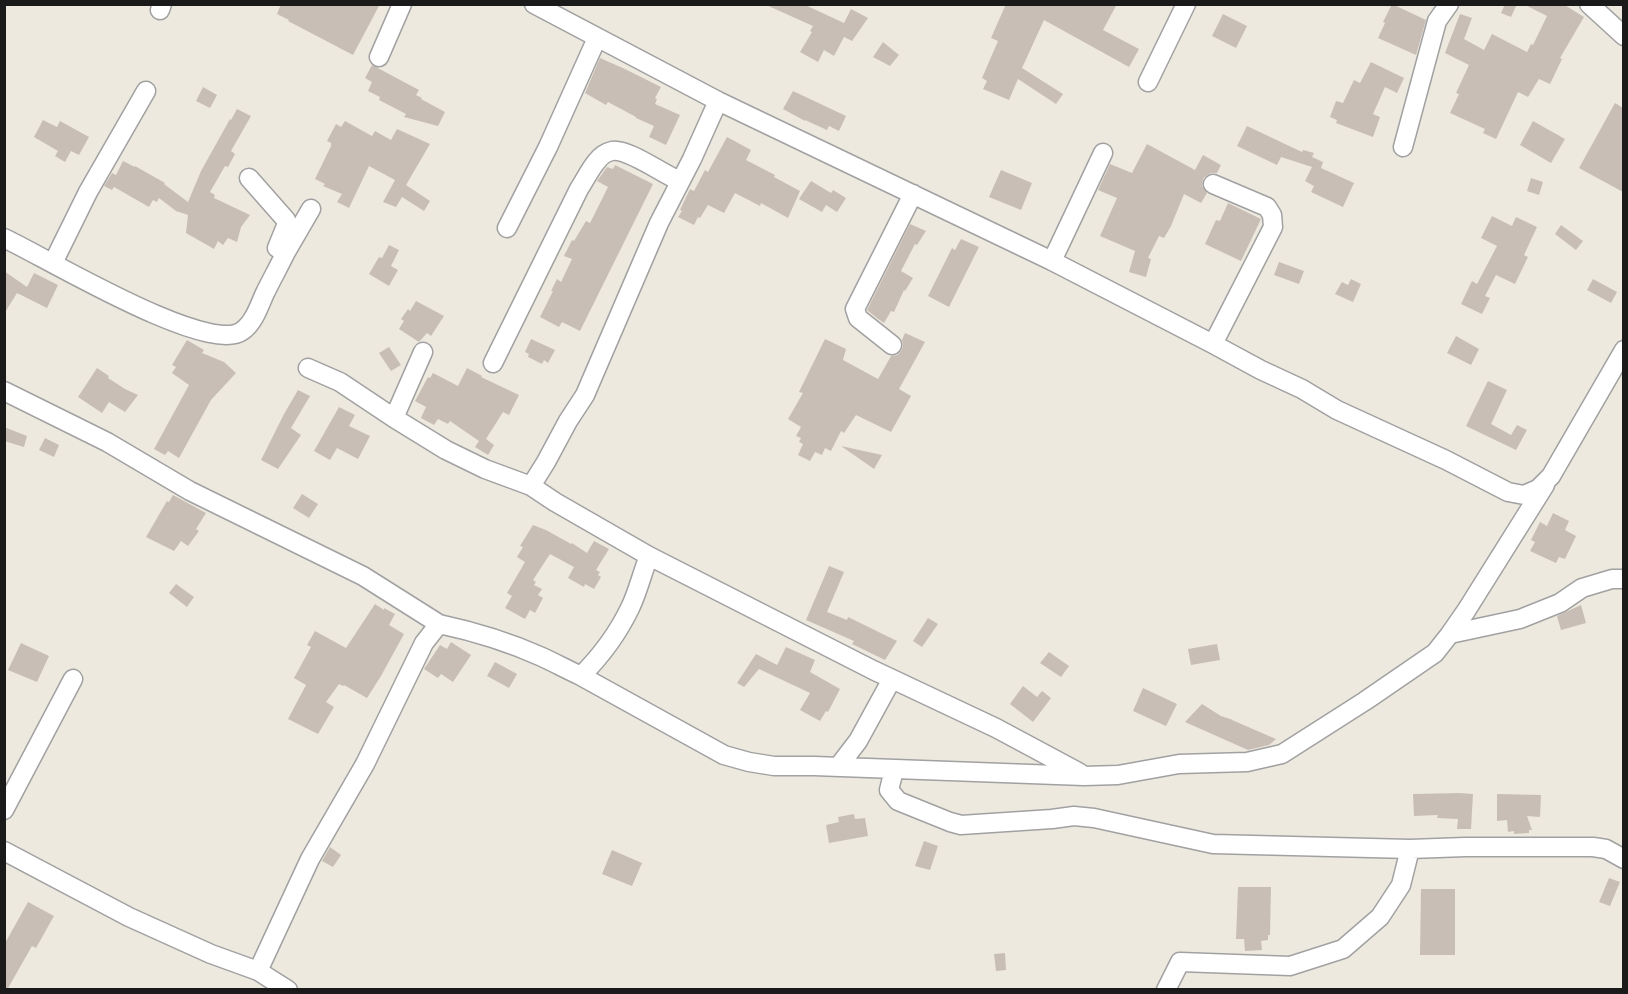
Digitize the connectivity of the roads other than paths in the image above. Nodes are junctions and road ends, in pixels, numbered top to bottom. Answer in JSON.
{"nodes":[{"id":1,"x":402,"y":4,"type":"edge"},
{"id":2,"x":534,"y":4,"type":"edge"},
{"id":3,"x":1186,"y":4,"type":"edge"},
{"id":4,"x":1449,"y":4,"type":"edge"},
{"id":5,"x":1589,"y":4,"type":"edge"},
{"id":6,"x":1623,"y":36,"type":"edge"},
{"id":7,"x":597,"y":38,"type":"junction"},
{"id":8,"x":379,"y":57,"type":"dead end"},
{"id":9,"x":1148,"y":82,"type":"dead end"},
{"id":10,"x":146,"y":91,"type":"dead end"},
{"id":11,"x":718,"y":101,"type":"junction"},
{"id":12,"x":1403,"y":147,"type":"dead end"},
{"id":13,"x":1103,"y":153,"type":"dead end"},
{"id":14,"x":249,"y":178,"type":"dead end"},
{"id":15,"x":681,"y":181,"type":"junction"},
{"id":16,"x":1213,"y":184,"type":"dead end"},
{"id":17,"x":913,"y":194,"type":"junction"},
{"id":18,"x":311,"y":209,"type":"dead end"},
{"id":19,"x":507,"y":228,"type":"dead end"},
{"id":20,"x":4,"y":238,"type":"edge"},
{"id":21,"x":1052,"y":261,"type":"junction"},
{"id":22,"x":53,"y":263,"type":"junction"},
{"id":23,"x":248,"y":325,"type":"junction"},
{"id":24,"x":1213,"y":344,"type":"junction"},
{"id":25,"x":892,"y":345,"type":"dead end"},
{"id":26,"x":1623,"y":350,"type":"edge"},
{"id":27,"x":423,"y":352,"type":"dead end"},
{"id":28,"x":493,"y":363,"type":"dead end"},
{"id":29,"x":308,"y":368,"type":"dead end"},
{"id":30,"x":4,"y":391,"type":"edge"},
{"id":31,"x":394,"y":418,"type":"junction"},
{"id":32,"x":1551,"y":476,"type":"junction"},
{"id":33,"x":531,"y":486,"type":"junction"},
{"id":34,"x":649,"y":556,"type":"junction"},
{"id":35,"x":1623,"y":579,"type":"edge"},
{"id":36,"x":439,"y":624,"type":"junction"},
{"id":37,"x":1450,"y":634,"type":"junction"},
{"id":38,"x":580,"y":676,"type":"junction"},
{"id":39,"x":73,"y":679,"type":"dead end"},
{"id":40,"x":892,"y":679,"type":"junction"},
{"id":41,"x":838,"y":767,"type":"junction"},
{"id":42,"x":894,"y":770,"type":"junction"},
{"id":43,"x":1084,"y":776,"type":"junction"},
{"id":44,"x":4,"y":810,"type":"edge"},
{"id":45,"x":1410,"y":849,"type":"junction"},
{"id":46,"x":4,"y":851,"type":"edge"},
{"id":47,"x":1623,"y":859,"type":"edge"},
{"id":48,"x":258,"y":971,"type":"junction"},
{"id":49,"x":288,"y":990,"type":"edge"},
{"id":50,"x":1166,"y":990,"type":"edge"}],
"edges":[{"from":1,"to":8,"type":"street"},
{"from":2,"to":7,"type":"street"},
{"from":3,"to":9,"type":"street"},
{"from":4,"to":12,"type":"street"},
{"from":5,"to":6,"type":"street"},
{"from":7,"to":11,"type":"street"},
{"from":7,"to":19,"type":"street"},
{"from":10,"to":22,"type":"street"},
{"from":11,"to":15,"type":"street"},
{"from":11,"to":17,"type":"street"},
{"from":13,"to":21,"type":"street"},
{"from":14,"to":23,"type":"street"},
{"from":15,"to":28,"type":"street"},
{"from":15,"to":33,"type":"street"},
{"from":16,"to":24,"type":"street"},
{"from":17,"to":21,"type":"street"},
{"from":17,"to":25,"type":"street"},
{"from":18,"to":23,"type":"street"},
{"from":20,"to":22,"type":"street"},
{"from":21,"to":24,"type":"street"},
{"from":22,"to":23,"type":"street"},
{"from":24,"to":32,"type":"street"},
{"from":26,"to":32,"type":"street"},
{"from":27,"to":31,"type":"street"},
{"from":29,"to":31,"type":"street"},
{"from":30,"to":36,"type":"street"},
{"from":31,"to":33,"type":"street"},
{"from":32,"to":37,"type":"street"},
{"from":33,"to":34,"type":"street"},
{"from":34,"to":38,"type":"street"},
{"from":34,"to":40,"type":"street"},
{"from":35,"to":37,"type":"street"},
{"from":36,"to":38,"type":"street"},
{"from":36,"to":48,"type":"street"},
{"from":37,"to":43,"type":"street"},
{"from":38,"to":41,"type":"street"},
{"from":39,"to":44,"type":"street"},
{"from":40,"to":41,"type":"street"},
{"from":40,"to":43,"type":"street"},
{"from":41,"to":42,"type":"street"},
{"from":42,"to":43,"type":"street"},
{"from":42,"to":45,"type":"street"},
{"from":45,"to":47,"type":"street"},
{"from":45,"to":50,"type":"street"},
{"from":46,"to":48,"type":"street"},
{"from":48,"to":49,"type":"street"}]}
